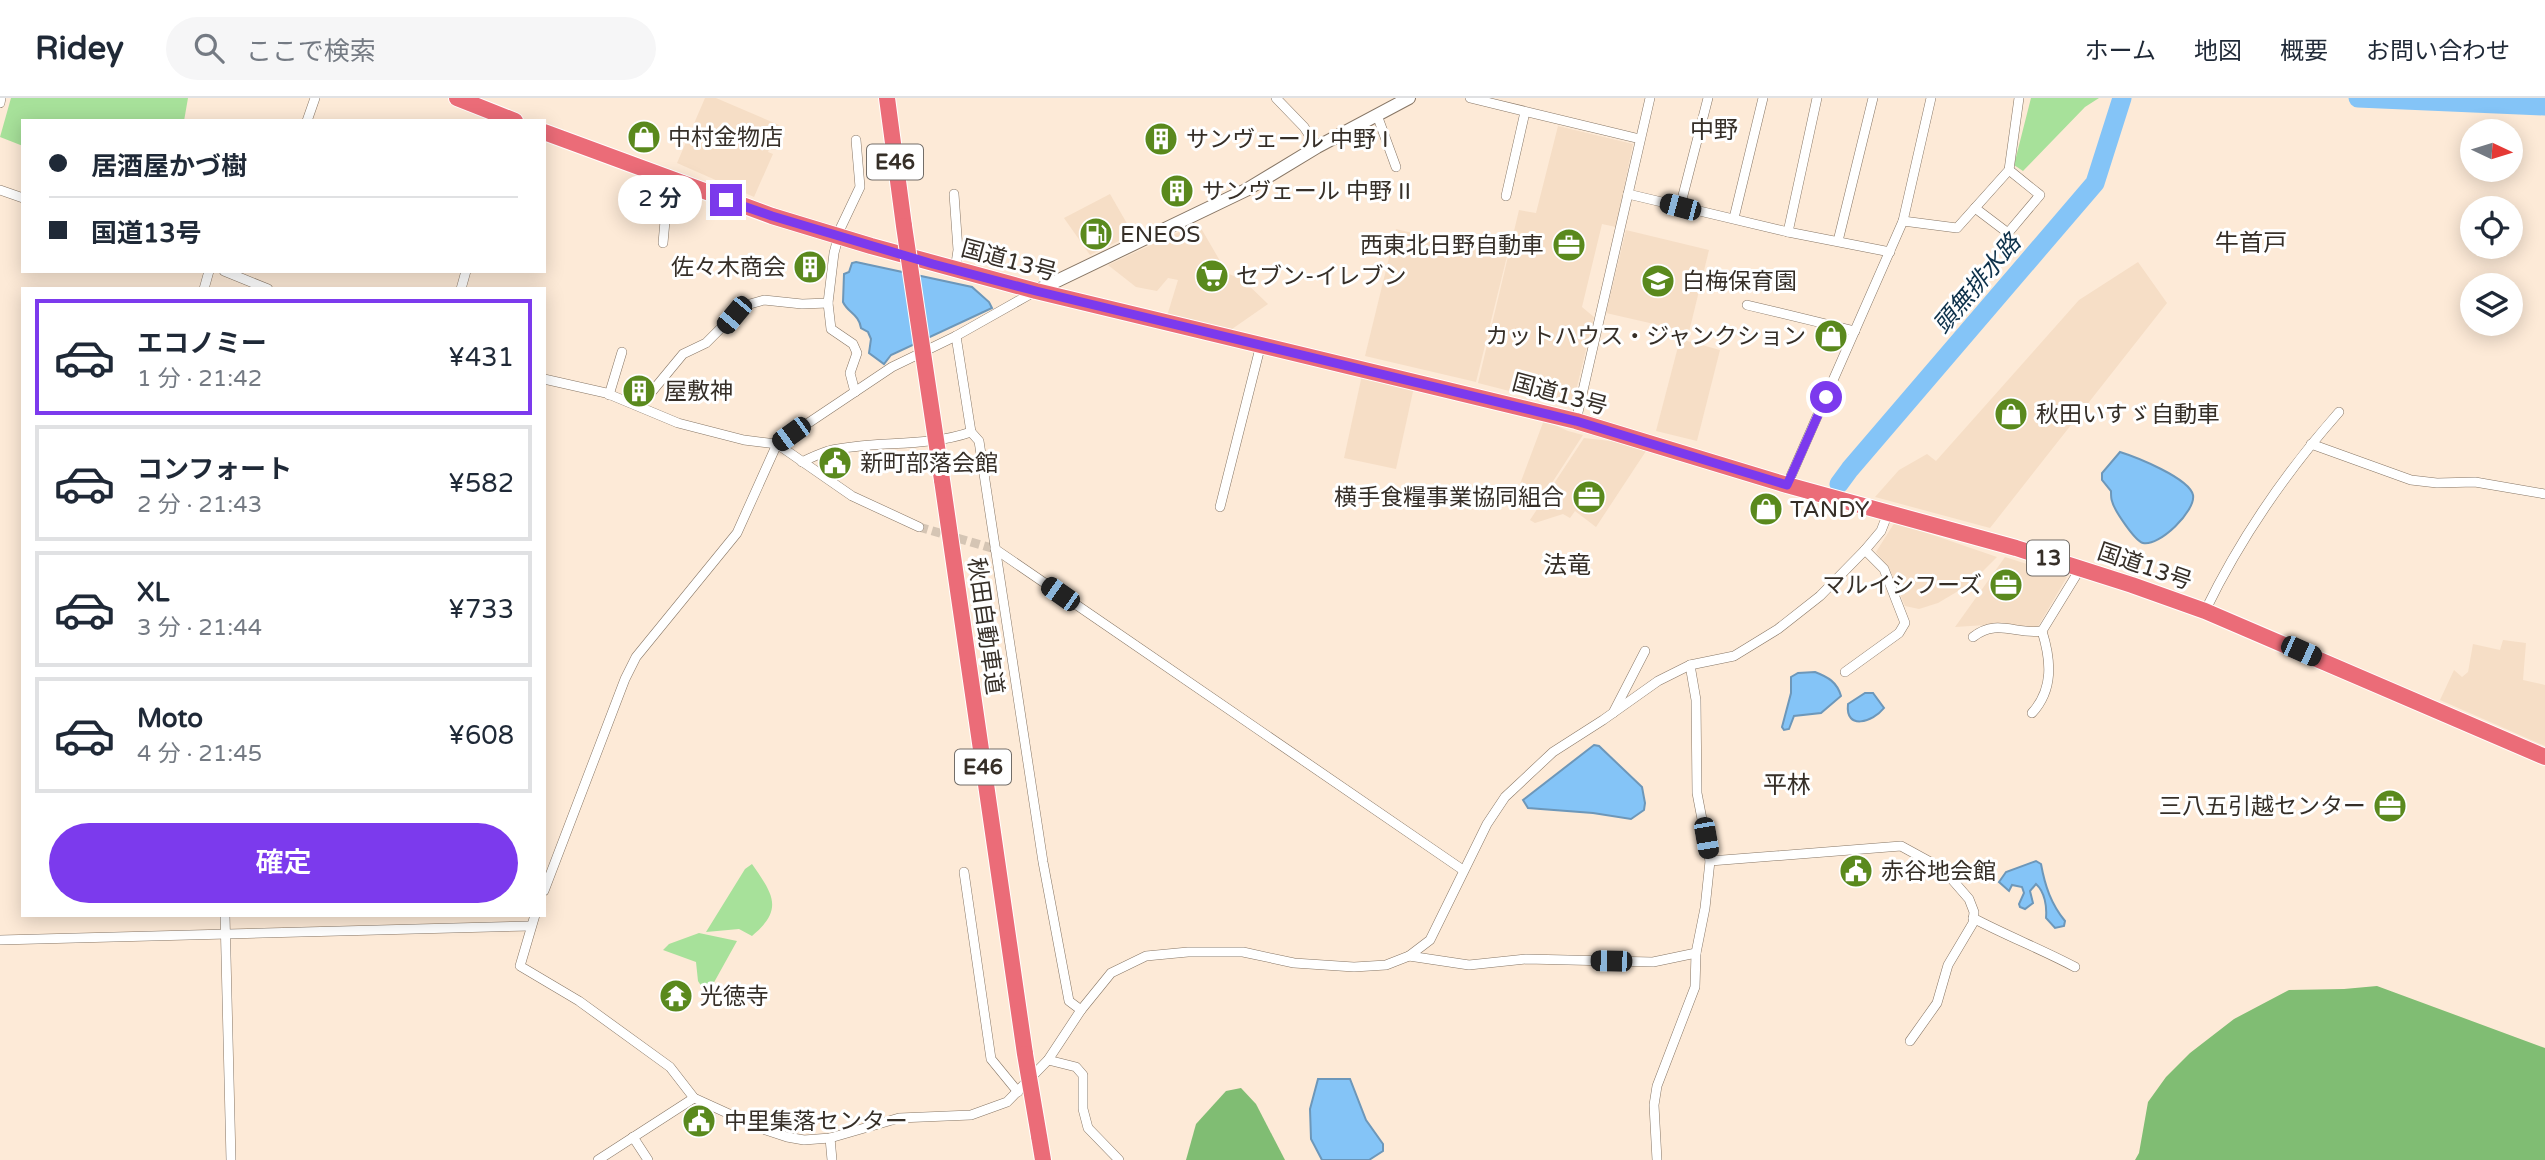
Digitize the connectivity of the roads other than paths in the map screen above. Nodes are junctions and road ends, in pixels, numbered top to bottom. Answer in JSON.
{"nodes":[{"id":1,"x":1,"y":98,"type":"edge"},
{"id":2,"x":315,"y":98,"type":"edge"},
{"id":3,"x":457,"y":98,"type":"edge"},
{"id":4,"x":887,"y":98,"type":"edge"},
{"id":5,"x":1276,"y":98,"type":"edge"},
{"id":6,"x":1409,"y":98,"type":"edge"},
{"id":7,"x":1470,"y":98,"type":"edge"},
{"id":8,"x":1650,"y":98,"type":"edge"},
{"id":9,"x":1708,"y":98,"type":"edge"},
{"id":10,"x":1763,"y":98,"type":"edge"},
{"id":11,"x":1817,"y":98,"type":"edge"},
{"id":12,"x":1873,"y":98,"type":"edge"},
{"id":13,"x":1931,"y":98,"type":"edge"},
{"id":14,"x":2019,"y":98,"type":"edge"},
{"id":15,"x":0,"y":103,"type":"edge"},
{"id":16,"x":1525,"y":112,"type":"junction"},
{"id":17,"x":1377,"y":114,"type":"junction"},
{"id":18,"x":308,"y":119,"type":"edge"},
{"id":19,"x":510,"y":119,"type":"edge"},
{"id":20,"x":546,"y":133,"type":"edge"},
{"id":21,"x":1640,"y":139,"type":"junction"},
{"id":22,"x":856,"y":140,"type":"dead end"},
{"id":23,"x":1317,"y":147,"type":"junction"},
{"id":24,"x":1396,"y":167,"type":"dead end"},
{"id":25,"x":2009,"y":170,"type":"junction"},
{"id":26,"x":680,"y":183,"type":"junction"},
{"id":27,"x":0,"y":190,"type":"edge"},
{"id":28,"x":954,"y":194,"type":"dead end"},
{"id":29,"x":1628,"y":194,"type":"junction"},
{"id":30,"x":1506,"y":196,"type":"dead end"},
{"id":31,"x":21,"y":197,"type":"edge"},
{"id":32,"x":1680,"y":207,"type":"junction"},
{"id":33,"x":1975,"y":208,"type":"junction"},
{"id":34,"x":1734,"y":218,"type":"junction"},
{"id":35,"x":1903,"y":221,"type":"junction"},
{"id":36,"x":1788,"y":232,"type":"junction"},
{"id":37,"x":838,"y":237,"type":"junction"},
{"id":38,"x":1838,"y":242,"type":"junction"},
{"id":39,"x":663,"y":243,"type":"dead end"},
{"id":40,"x":1890,"y":252,"type":"junction"},
{"id":41,"x":955,"y":270,"type":"junction"},
{"id":42,"x":251,"y":276,"type":"edge"},
{"id":43,"x":265,"y":287,"type":"edge"},
{"id":44,"x":1036,"y":291,"type":"junction"},
{"id":45,"x":828,"y":303,"type":"junction"},
{"id":46,"x":1747,"y":305,"type":"dead end"},
{"id":47,"x":1855,"y":331,"type":"junction"},
{"id":48,"x":956,"y":336,"type":"junction"},
{"id":49,"x":1261,"y":344,"type":"junction"},
{"id":50,"x":622,"y":352,"type":"dead end"},
{"id":51,"x":546,"y":379,"type":"edge"},
{"id":52,"x":855,"y":392,"type":"junction"},
{"id":53,"x":609,"y":395,"type":"junction"},
{"id":54,"x":640,"y":407,"type":"junction"},
{"id":55,"x":2339,"y":412,"type":"dead end"},
{"id":56,"x":1576,"y":421,"type":"junction"},
{"id":57,"x":971,"y":432,"type":"junction"},
{"id":58,"x":777,"y":444,"type":"junction"},
{"id":59,"x":2311,"y":444,"type":"junction"},
{"id":60,"x":802,"y":462,"type":"junction"},
{"id":61,"x":1787,"y":485,"type":"junction"},
{"id":62,"x":2545,"y":494,"type":"edge"},
{"id":63,"x":1220,"y":507,"type":"dead end"},
{"id":64,"x":1888,"y":513,"type":"junction"},
{"id":65,"x":919,"y":527,"type":"tunnel mouth"},
{"id":66,"x":995,"y":549,"type":"junction"},
{"id":67,"x":1865,"y":550,"type":"junction"},
{"id":68,"x":2080,"y":569,"type":"junction"},
{"id":69,"x":2205,"y":611,"type":"junction"},
{"id":70,"x":2042,"y":631,"type":"junction"},
{"id":71,"x":1973,"y":637,"type":"dead end"},
{"id":72,"x":1644,"y":651,"type":"dead end"},
{"id":73,"x":1690,"y":665,"type":"junction"},
{"id":74,"x":1845,"y":672,"type":"dead end"},
{"id":75,"x":2032,"y":712,"type":"dead end"},
{"id":76,"x":1612,"y":714,"type":"junction"},
{"id":77,"x":2545,"y":757,"type":"edge"},
{"id":78,"x":1710,"y":861,"type":"junction"},
{"id":79,"x":1463,"y":870,"type":"junction"},
{"id":80,"x":964,"y":872,"type":"dead end"},
{"id":81,"x":546,"y":886,"type":"edge"},
{"id":82,"x":225,"y":917,"type":"edge"},
{"id":83,"x":534,"y":917,"type":"edge"},
{"id":84,"x":1973,"y":918,"type":"junction"},
{"id":85,"x":531,"y":926,"type":"junction"},
{"id":86,"x":226,"y":934,"type":"junction"},
{"id":87,"x":0,"y":940,"type":"edge"},
{"id":88,"x":1696,"y":953,"type":"junction"},
{"id":89,"x":1409,"y":956,"type":"junction"},
{"id":90,"x":2075,"y":967,"type":"dead end"},
{"id":91,"x":1081,"y":1010,"type":"junction"},
{"id":92,"x":1910,"y":1041,"type":"dead end"},
{"id":93,"x":1048,"y":1060,"type":"junction"},
{"id":94,"x":1017,"y":1092,"type":"junction"},
{"id":95,"x":694,"y":1098,"type":"junction"},
{"id":96,"x":633,"y":1137,"type":"junction"},
{"id":97,"x":830,"y":1138,"type":"junction"},
{"id":98,"x":231,"y":1160,"type":"edge"},
{"id":99,"x":598,"y":1160,"type":"edge"},
{"id":100,"x":648,"y":1160,"type":"edge"},
{"id":101,"x":832,"y":1160,"type":"edge"},
{"id":102,"x":1043,"y":1160,"type":"edge"},
{"id":103,"x":1119,"y":1160,"type":"edge"},
{"id":104,"x":1657,"y":1160,"type":"edge"}],
"edges":[{"from":1,"to":15,"type":"street"},
{"from":2,"to":18,"type":"street"},
{"from":3,"to":19,"type":"highway"},
{"from":4,"to":102,"type":"highway","name":"秋田自動車道","number":"E46","bridge":true},
{"from":5,"to":23,"type":"street"},
{"from":6,"to":17,"type":"street"},
{"from":7,"to":16,"type":"street"},
{"from":8,"to":21,"type":"street"},
{"from":9,"to":32,"type":"street"},
{"from":10,"to":34,"type":"street"},
{"from":11,"to":36,"type":"street"},
{"from":12,"to":38,"type":"street"},
{"from":13,"to":35,"type":"street"},
{"from":14,"to":25,"type":"street"},
{"from":16,"to":21,"type":"street"},
{"from":16,"to":30,"type":"street"},
{"from":17,"to":23,"type":"street"},
{"from":17,"to":24,"type":"street"},
{"from":20,"to":26,"type":"highway","name":"国道13号","number":"13"},
{"from":21,"to":29,"type":"street"},
{"from":22,"to":37,"type":"street"},
{"from":23,"to":44,"type":"street"},
{"from":25,"to":33,"type":"street"},
{"from":25,"to":33,"type":"street"},
{"from":26,"to":37,"type":"highway","name":"国道13号","number":"13"},
{"from":26,"to":39,"type":"street"},
{"from":27,"to":31,"type":"street"},
{"from":28,"to":41,"type":"street"},
{"from":29,"to":32,"type":"street"},
{"from":29,"to":56,"type":"street"},
{"from":32,"to":34,"type":"street"},
{"from":33,"to":35,"type":"street"},
{"from":34,"to":36,"type":"street"},
{"from":35,"to":40,"type":"street"},
{"from":36,"to":38,"type":"street"},
{"from":37,"to":41,"type":"highway","name":"国道13号","number":"13"},
{"from":37,"to":45,"type":"street"},
{"from":38,"to":40,"type":"street"},
{"from":40,"to":47,"type":"street"},
{"from":41,"to":44,"type":"highway","name":"国道13号","number":"13"},
{"from":42,"to":43,"type":"street"},
{"from":44,"to":48,"type":"street"},
{"from":44,"to":49,"type":"highway","name":"国道13号","number":"13"},
{"from":45,"to":52,"type":"street"},
{"from":45,"to":54,"type":"street"},
{"from":46,"to":47,"type":"street"},
{"from":47,"to":61,"type":"street"},
{"from":48,"to":52,"type":"street"},
{"from":48,"to":57,"type":"street"},
{"from":49,"to":56,"type":"highway","name":"国道13号","number":"13"},
{"from":49,"to":63,"type":"street"},
{"from":50,"to":53,"type":"street"},
{"from":51,"to":53,"type":"street"},
{"from":52,"to":58,"type":"street"},
{"from":53,"to":54,"type":"street"},
{"from":54,"to":58,"type":"street"},
{"from":55,"to":59,"type":"street"},
{"from":56,"to":61,"type":"highway","name":"国道13号","number":"13"},
{"from":57,"to":60,"type":"street"},
{"from":57,"to":66,"type":"street"},
{"from":58,"to":60,"type":"street"},
{"from":58,"to":81,"type":"street"},
{"from":59,"to":62,"type":"street"},
{"from":59,"to":69,"type":"street"},
{"from":60,"to":65,"type":"street"},
{"from":61,"to":64,"type":"highway","name":"国道13号","number":"13"},
{"from":64,"to":67,"type":"street"},
{"from":64,"to":68,"type":"highway","name":"国道13号","number":"13"},
{"from":66,"to":79,"type":"street"},
{"from":66,"to":91,"type":"street"},
{"from":67,"to":73,"type":"street"},
{"from":67,"to":74,"type":"street"},
{"from":68,"to":69,"type":"highway","name":"国道13号","number":"13"},
{"from":68,"to":70,"type":"street"},
{"from":69,"to":77,"type":"highway","name":"国道13号","number":"13"},
{"from":70,"to":71,"type":"street"},
{"from":70,"to":75,"type":"street"},
{"from":72,"to":76,"type":"street"},
{"from":73,"to":76,"type":"street"},
{"from":73,"to":78,"type":"street"},
{"from":76,"to":79,"type":"street"},
{"from":78,"to":84,"type":"street"},
{"from":78,"to":88,"type":"street"},
{"from":79,"to":89,"type":"street"},
{"from":80,"to":94,"type":"street"},
{"from":82,"to":86,"type":"street"},
{"from":83,"to":85,"type":"street"},
{"from":84,"to":90,"type":"street"},
{"from":84,"to":92,"type":"street"},
{"from":85,"to":86,"type":"street"},
{"from":85,"to":95,"type":"street"},
{"from":86,"to":87,"type":"street"},
{"from":86,"to":98,"type":"street"},
{"from":88,"to":89,"type":"street"},
{"from":88,"to":104,"type":"street"},
{"from":89,"to":91,"type":"street"},
{"from":91,"to":93,"type":"street"},
{"from":93,"to":94,"type":"street"},
{"from":93,"to":103,"type":"street"},
{"from":94,"to":97,"type":"street"},
{"from":95,"to":96,"type":"street"},
{"from":95,"to":97,"type":"street"},
{"from":96,"to":99,"type":"street"},
{"from":96,"to":100,"type":"street"},
{"from":97,"to":101,"type":"street"}]}
